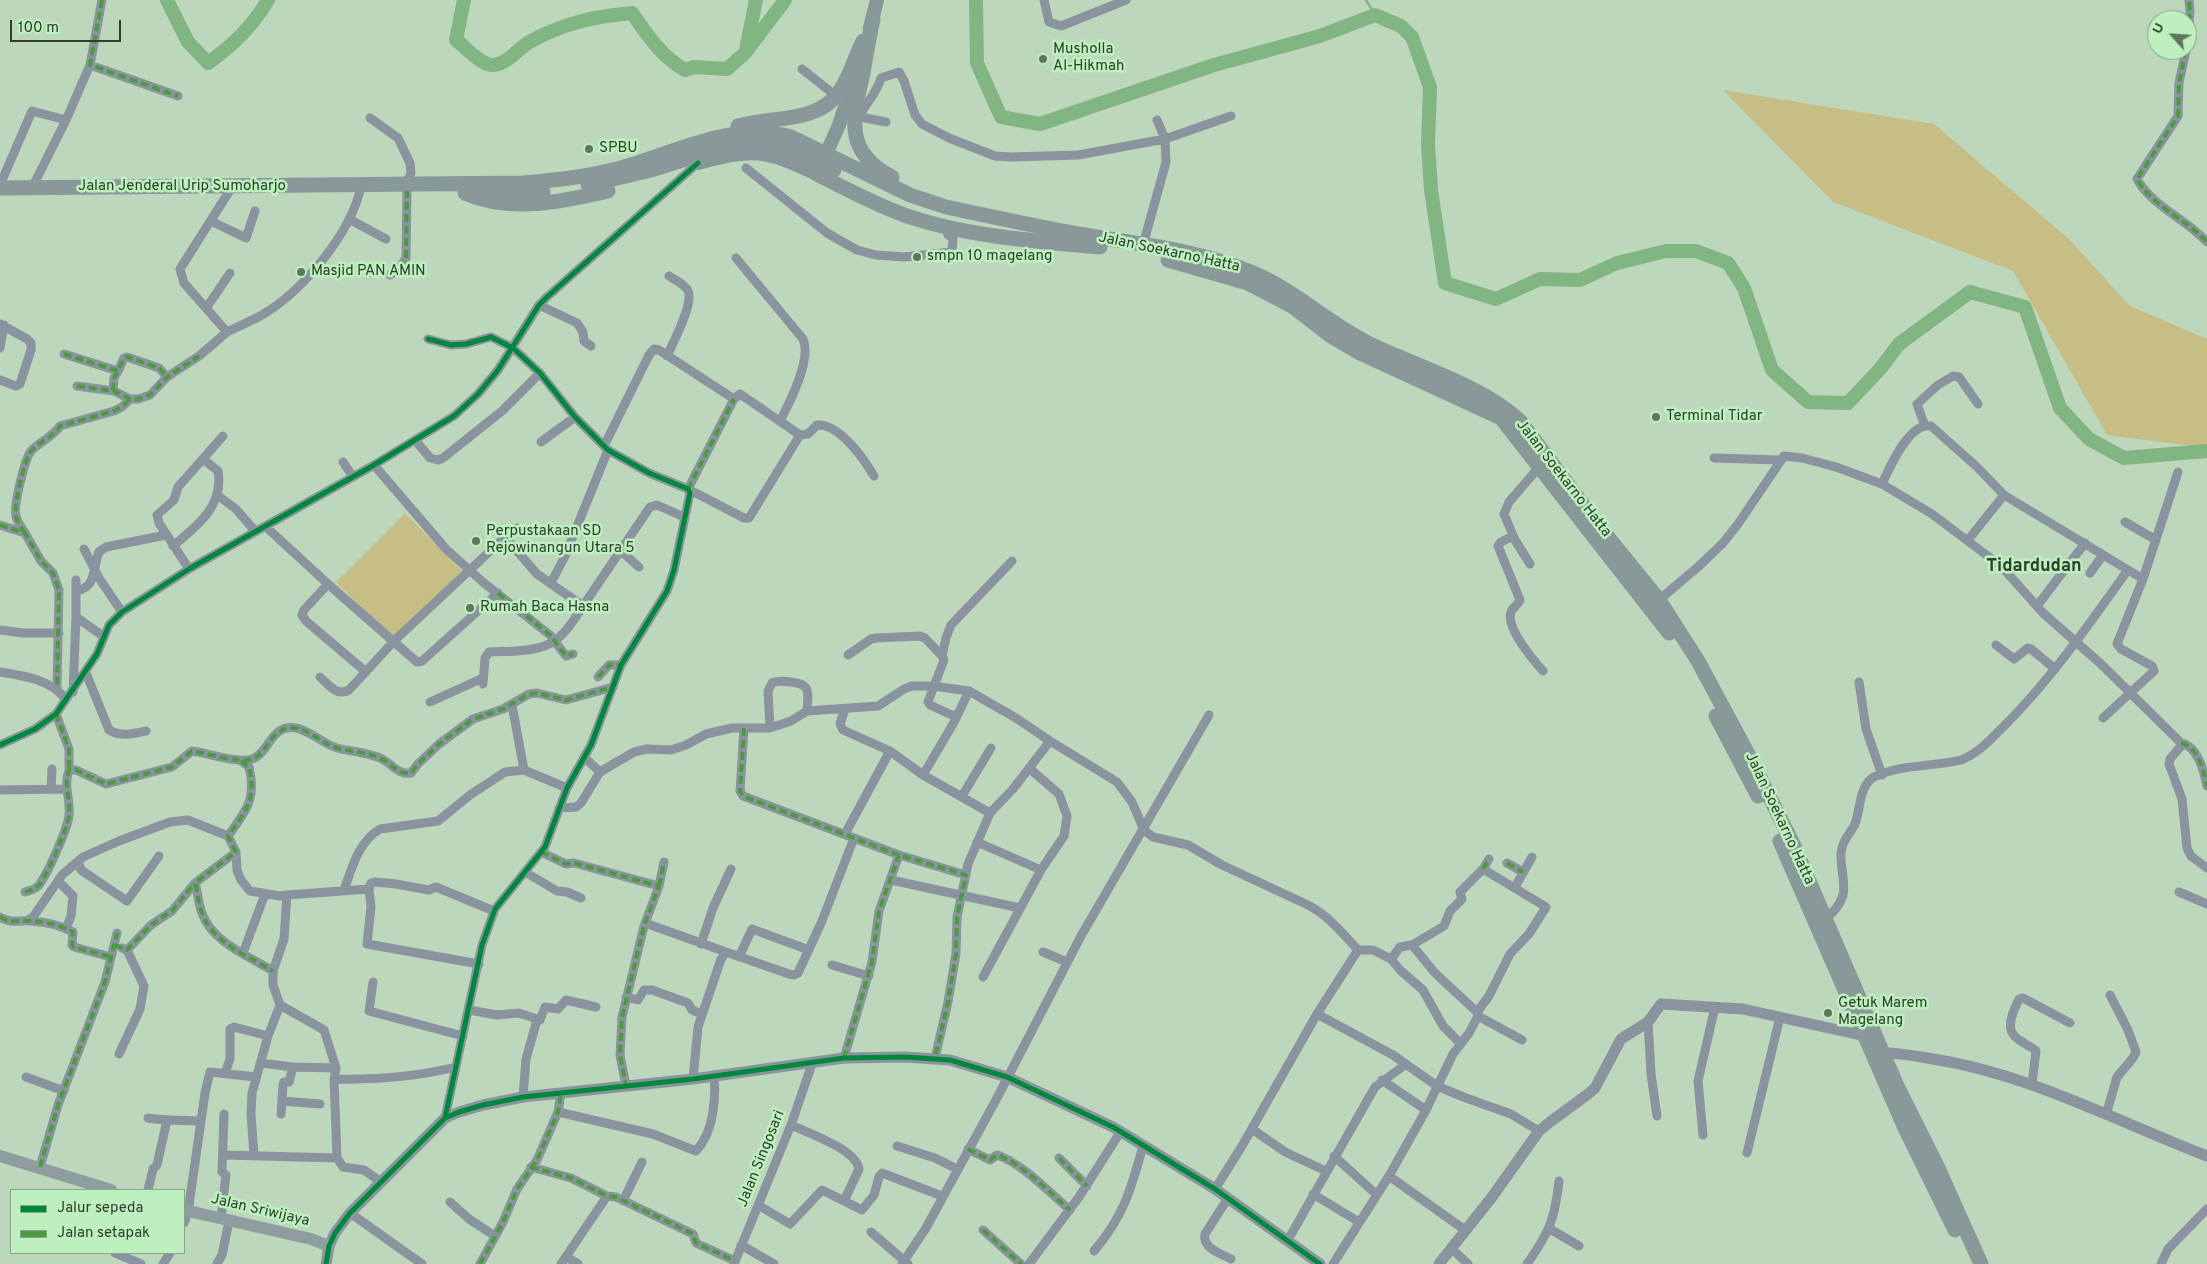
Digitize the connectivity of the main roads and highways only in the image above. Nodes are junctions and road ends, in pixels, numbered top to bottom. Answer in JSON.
{"nodes":[{"id":1,"x":877,"y":0,"type":"edge"},
{"id":2,"x":873,"y":19,"type":"junction"},
{"id":3,"x":698,"y":163,"type":"joint"},
{"id":4,"x":614,"y":173,"type":"junction"},
{"id":5,"x":817,"y":174,"type":"junction"},
{"id":6,"x":0,"y":187,"type":"edge"},
{"id":7,"x":406,"y":188,"type":"junction"},
{"id":8,"x":465,"y":193,"type":"junction"},
{"id":9,"x":1097,"y":241,"type":"junction"},
{"id":10,"x":1515,"y":424,"type":"junction"},
{"id":11,"x":1916,"y":1137,"type":"junction"},
{"id":12,"x":0,"y":1156,"type":"edge"},
{"id":13,"x":108,"y":1189,"type":"edge"},
{"id":14,"x":185,"y":1215,"type":"edge"},
{"id":15,"x":329,"y":1246,"type":"road end"},
{"id":16,"x":1970,"y":1264,"type":"edge"},
{"id":17,"x":1980,"y":1264,"type":"edge"}],
"edges":[{"from":1,"to":2,"type":"main road"},
{"from":2,"to":4,"type":"highway"},
{"from":2,"to":5,"type":"main road"},
{"from":2,"to":9,"type":"highway"},
{"from":3,"to":5,"type":"main road"},
{"from":3,"to":8,"type":"highway"},
{"from":4,"to":7,"type":"highway","name":"Jalan Jenderal Urip Sumoharjo"},
{"from":4,"to":8,"type":"highway","name":"Jalan Jenderal Urip Sumoharjo"},
{"from":4,"to":9,"type":"highway","name":"Jalan Soekarno Hatta"},
{"from":5,"to":9,"type":"highway"},
{"from":6,"to":7,"type":"highway","name":"Jalan Jenderal Urip Sumoharjo"},
{"from":7,"to":8,"type":"highway","name":"Jalan Jenderal Urip Sumoharjo"},
{"from":9,"to":10,"type":"highway","name":"Jalan Soekarno Hatta"},
{"from":9,"to":10,"type":"highway","name":"Jalan Soekarno Hatta"},
{"from":10,"to":11,"type":"highway","name":"Jalan Soekarno Hatta"},
{"from":10,"to":11,"type":"highway","name":"Jalan Soekarno Hatta"},
{"from":11,"to":16,"type":"highway","name":"Jalan Soekarno Hatta"},
{"from":11,"to":17,"type":"highway","name":"Jalan Soekarno Hatta"},
{"from":12,"to":13,"type":"main road"},
{"from":14,"to":15,"type":"main road","name":"Jalan Sriwijaya"}]}
